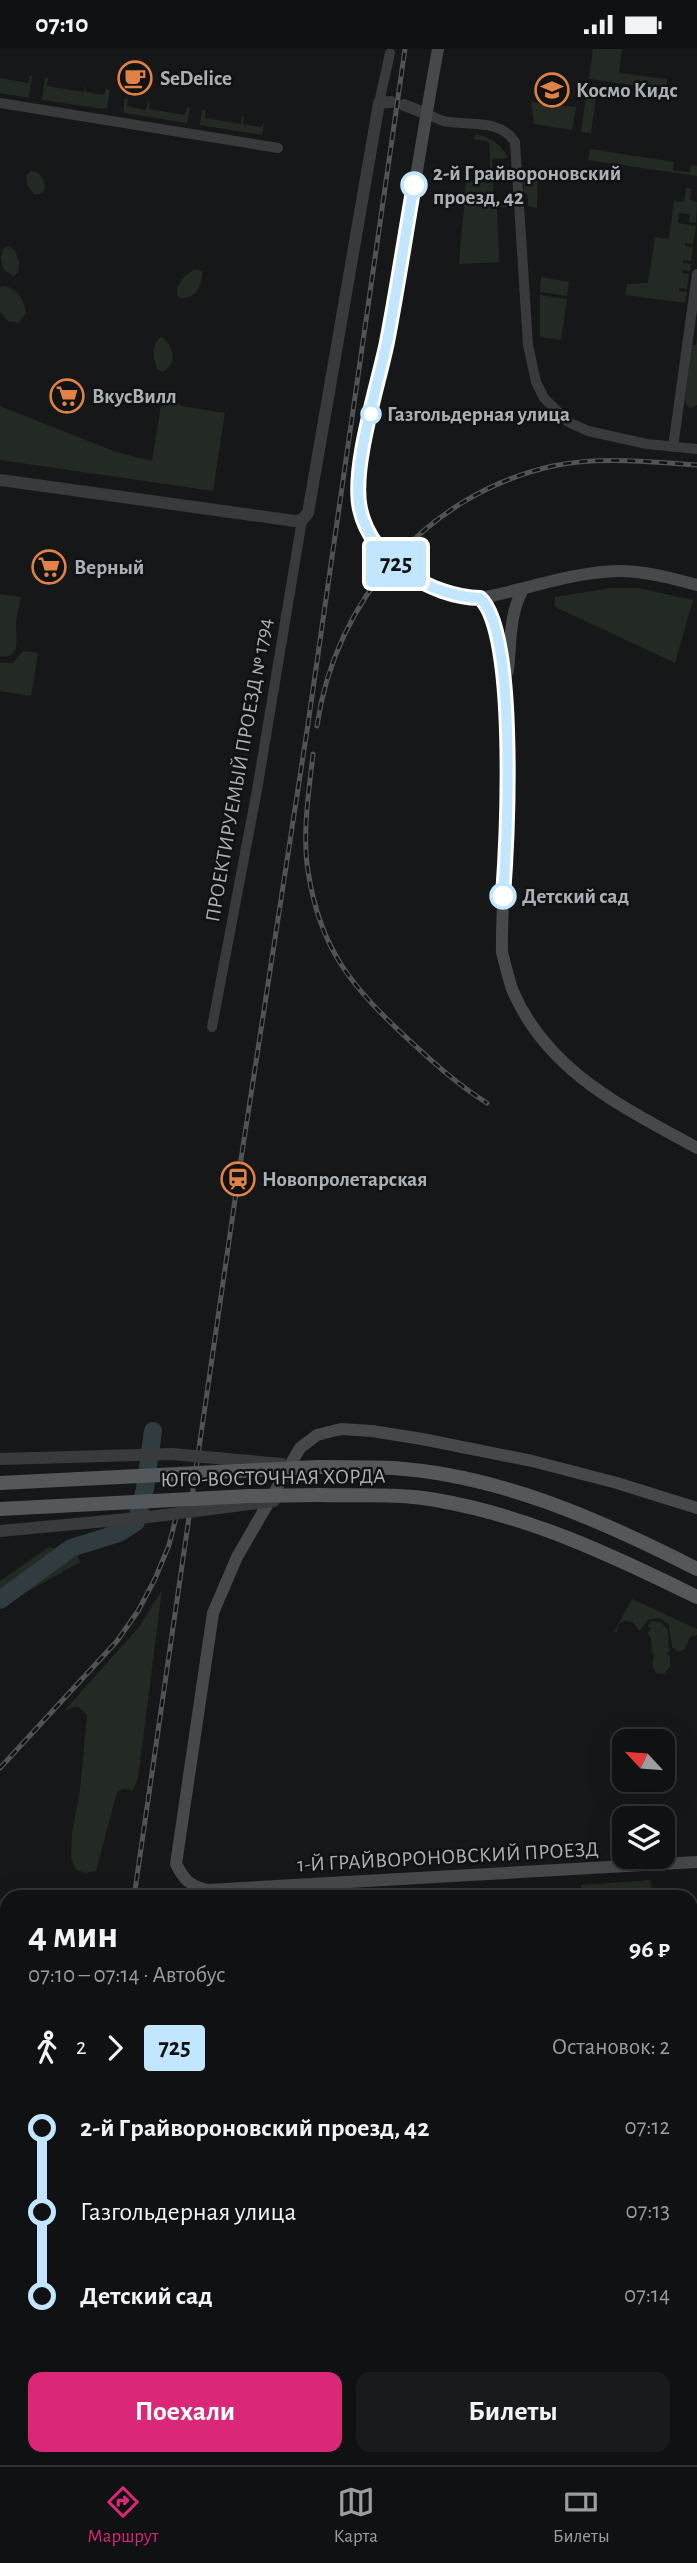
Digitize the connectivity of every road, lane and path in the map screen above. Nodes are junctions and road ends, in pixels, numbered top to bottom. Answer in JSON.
{"nodes":[{"id":1,"x":438,"y":49,"type":"edge"},
{"id":2,"x":390,"y":53,"type":"dead end"},
{"id":3,"x":0,"y":103,"type":"edge"},
{"id":4,"x":392,"y":103,"type":"junction"},
{"id":5,"x":427,"y":114,"type":"junction"},
{"id":6,"x":278,"y":148,"type":"dead end"},
{"id":7,"x":697,"y":274,"type":"edge"},
{"id":8,"x":673,"y":447,"type":"junction"},
{"id":9,"x":697,"y":449,"type":"edge"},
{"id":10,"x":0,"y":479,"type":"edge"},
{"id":11,"x":302,"y":520,"type":"junction"},
{"id":12,"x":697,"y":585,"type":"edge"},
{"id":13,"x":523,"y":589,"type":"junction"},
{"id":14,"x":480,"y":598,"type":"junction"},
{"id":15,"x":505,"y":695,"type":"junction"},
{"id":16,"x":212,"y":1027,"type":"dead end"},
{"id":17,"x":697,"y":1148,"type":"edge"},
{"id":18,"x":0,"y":1458,"type":"edge"},
{"id":19,"x":318,"y":1467,"type":"junction"},
{"id":20,"x":0,"y":1483,"type":"edge"},
{"id":21,"x":318,"y":1495,"type":"junction"},
{"id":22,"x":697,"y":1508,"type":"edge"},
{"id":23,"x":0,"y":1509,"type":"edge"},
{"id":24,"x":0,"y":1531,"type":"edge"},
{"id":25,"x":697,"y":1569,"type":"edge"},
{"id":26,"x":697,"y":1597,"type":"edge"},
{"id":27,"x":697,"y":1862,"type":"edge"}],
"edges":[{"from":1,"to":5,"type":"main road"},
{"from":2,"to":4,"type":"street"},
{"from":3,"to":6,"type":"street"},
{"from":4,"to":5,"type":"street"},
{"from":4,"to":11,"type":"street"},
{"from":5,"to":8,"type":"street"},
{"from":5,"to":14,"type":"main road"},
{"from":7,"to":8,"type":"street"},
{"from":8,"to":9,"type":"street"},
{"from":10,"to":11,"type":"street"},
{"from":11,"to":16,"type":"street","name":"ПРОЕКТИРУЕМЫЙ ПРОЕЗД № 1794"},
{"from":12,"to":13,"type":"main road"},
{"from":13,"to":14,"type":"main road"},
{"from":13,"to":15,"type":"main road"},
{"from":14,"to":15,"type":"main road"},
{"from":15,"to":17,"type":"main road"},
{"from":18,"to":19,"type":"street","bridge":true},
{"from":19,"to":20,"type":"main road","name":"ЮГО-ВОСТОЧНАЯ ХОРДА","bridge":true},
{"from":19,"to":25,"type":"main road","name":"ЮГО-ВОСТОЧНАЯ ХОРДА"},
{"from":21,"to":23,"type":"main road","name":"ЮГО-ВОСТОЧНАЯ ХОРДА","bridge":true},
{"from":21,"to":24,"type":"street","bridge":true},
{"from":21,"to":26,"type":"main road","name":"ЮГО-ВОСТОЧНАЯ ХОРДА"},
{"from":22,"to":27,"type":"main road","name":"1-Й ГРАЙВОРОНОВСКИЙ ПРОЕЗД"}]}
